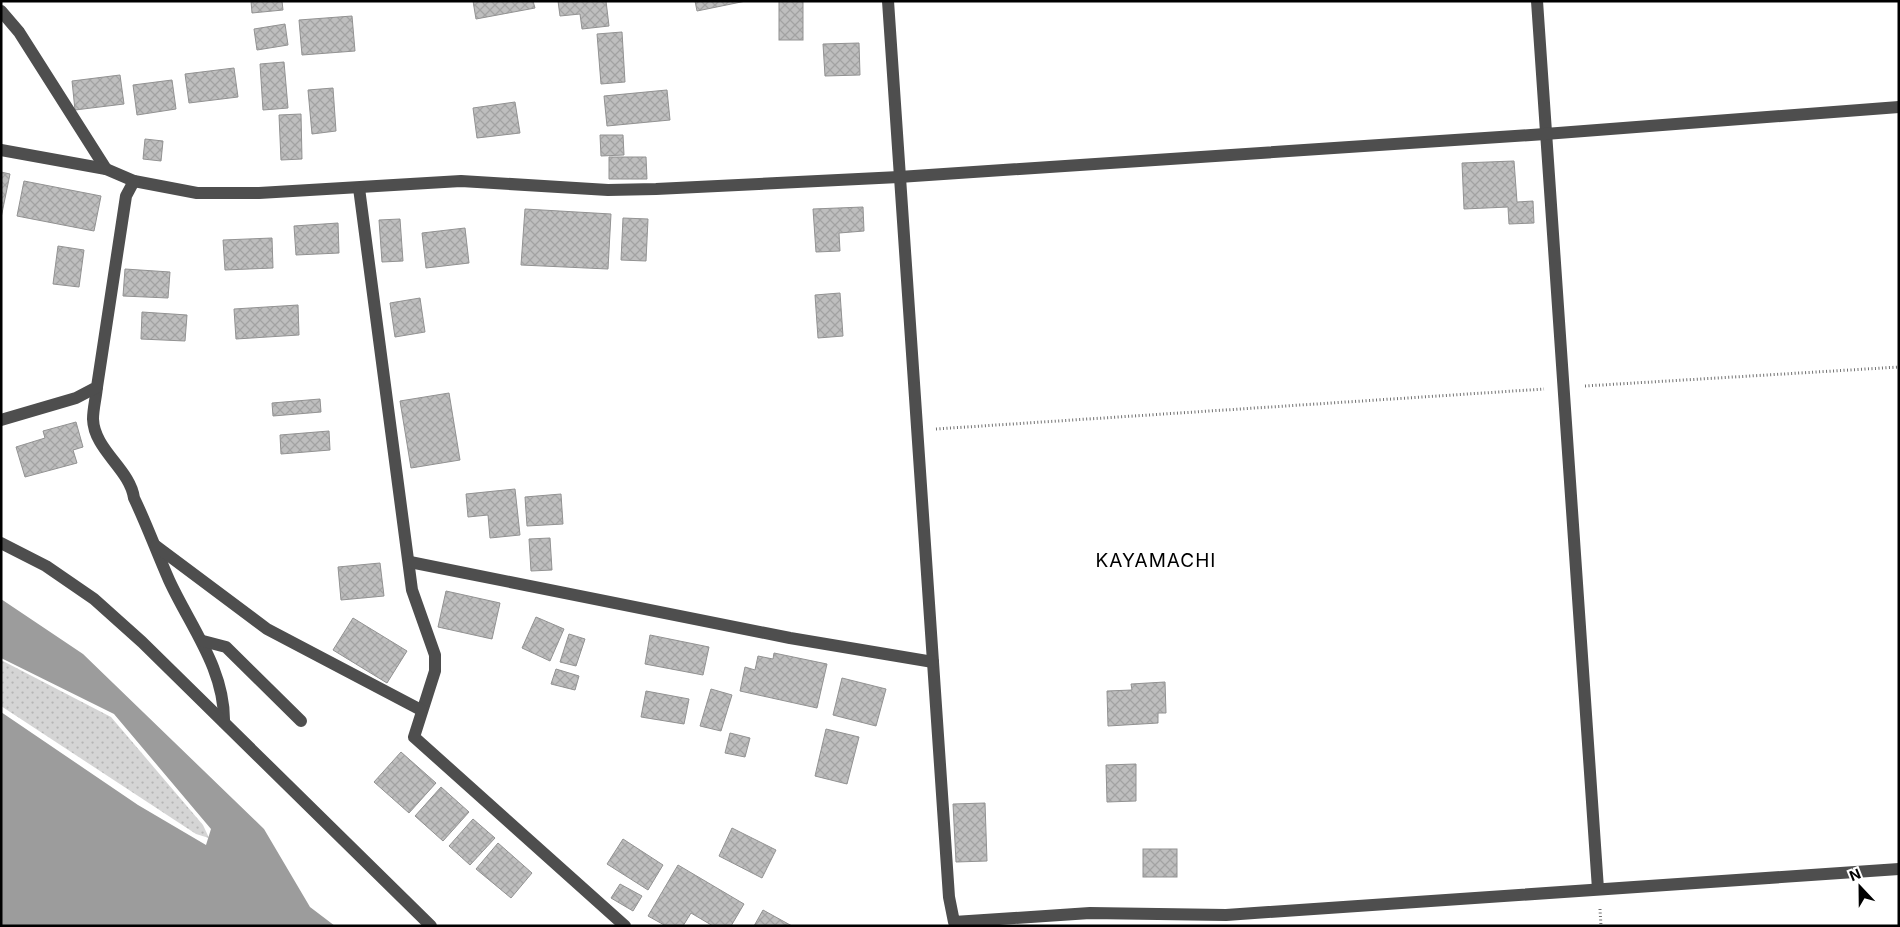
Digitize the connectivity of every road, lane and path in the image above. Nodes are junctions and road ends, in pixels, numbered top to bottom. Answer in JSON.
{"nodes":[{"id":1,"x":888,"y":1,"type":"edge"},
{"id":2,"x":1537,"y":1,"type":"edge"},
{"id":3,"x":1,"y":11,"type":"edge"},
{"id":4,"x":1899,"y":107,"type":"edge"},
{"id":5,"x":1545,"y":134,"type":"junction"},
{"id":6,"x":1,"y":150,"type":"edge"},
{"id":7,"x":106,"y":169,"type":"junction"},
{"id":8,"x":900,"y":177,"type":"junction"},
{"id":9,"x":134,"y":181,"type":"junction"},
{"id":10,"x":359,"y":188,"type":"junction"},
{"id":11,"x":1899,"y":366,"type":"edge"},
{"id":12,"x":97,"y":388,"type":"junction"},
{"id":13,"x":1564,"y":388,"type":"junction"},
{"id":14,"x":1,"y":420,"type":"edge"},
{"id":15,"x":916,"y":431,"type":"junction"},
{"id":16,"x":1,"y":543,"type":"edge"},
{"id":17,"x":156,"y":546,"type":"junction"},
{"id":18,"x":410,"y":562,"type":"junction"},
{"id":19,"x":203,"y":641,"type":"junction"},
{"id":20,"x":933,"y":662,"type":"junction"},
{"id":21,"x":421,"y":710,"type":"junction"},
{"id":22,"x":301,"y":721,"type":"dead end"},
{"id":23,"x":224,"y":722,"type":"junction"},
{"id":24,"x":1899,"y":869,"type":"edge"},
{"id":25,"x":1598,"y":889,"type":"junction"},
{"id":26,"x":954,"y":924,"type":"edge"},
{"id":27,"x":431,"y":926,"type":"edge"},
{"id":28,"x":625,"y":926,"type":"edge"}],
"edges":[{"from":1,"to":8,"type":"street"},
{"from":2,"to":5,"type":"street"},
{"from":3,"to":7,"type":"street"},
{"from":4,"to":5,"type":"street"},
{"from":5,"to":8,"type":"street"},
{"from":5,"to":13,"type":"street"},
{"from":6,"to":7,"type":"street"},
{"from":7,"to":9,"type":"street"},
{"from":8,"to":10,"type":"street"},
{"from":8,"to":15,"type":"street"},
{"from":9,"to":10,"type":"street"},
{"from":9,"to":12,"type":"street"},
{"from":10,"to":18,"type":"street"},
{"from":11,"to":13,"type":"path"},
{"from":12,"to":14,"type":"street"},
{"from":12,"to":17,"type":"street"},
{"from":13,"to":15,"type":"path"},
{"from":13,"to":25,"type":"street"},
{"from":15,"to":20,"type":"street"},
{"from":16,"to":23,"type":"street"},
{"from":17,"to":19,"type":"street"},
{"from":17,"to":21,"type":"street"},
{"from":18,"to":20,"type":"street"},
{"from":18,"to":21,"type":"street"},
{"from":19,"to":22,"type":"street"},
{"from":19,"to":23,"type":"street"},
{"from":20,"to":26,"type":"street"},
{"from":21,"to":28,"type":"street"},
{"from":23,"to":27,"type":"street"},
{"from":24,"to":25,"type":"street"},
{"from":25,"to":26,"type":"street"}]}
